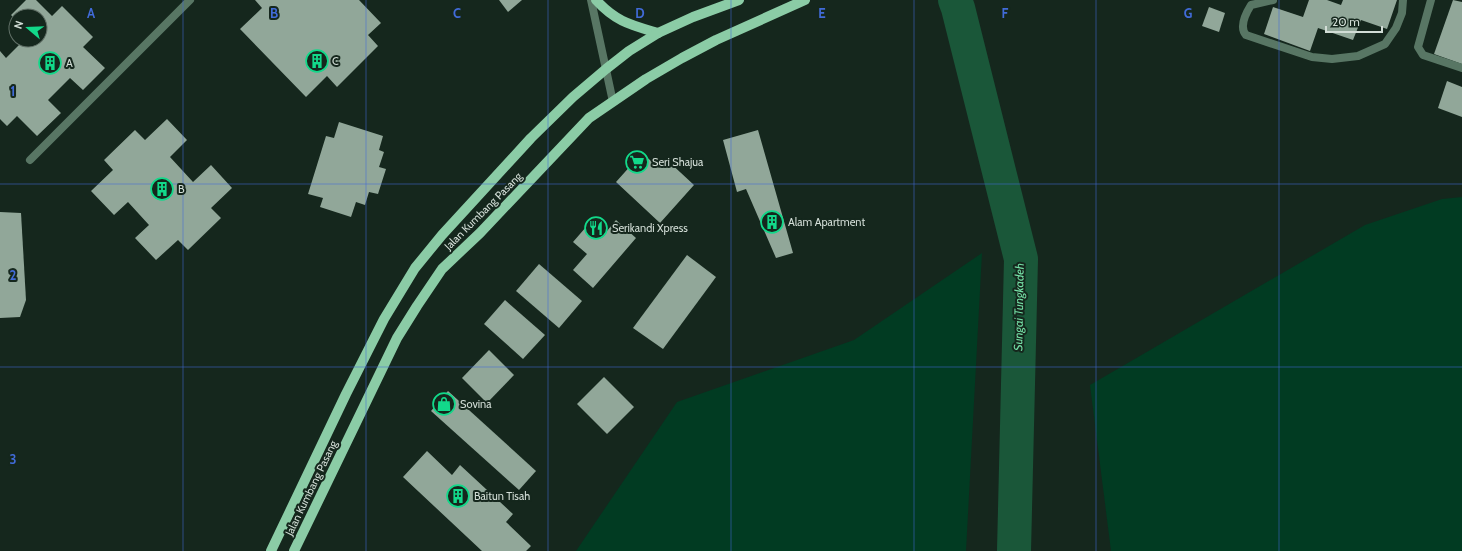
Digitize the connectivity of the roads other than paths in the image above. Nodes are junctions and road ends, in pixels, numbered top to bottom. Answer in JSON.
{"nodes":[{"id":1,"x":190,"y":0,"type":"edge"},
{"id":2,"x":591,"y":0,"type":"edge"},
{"id":3,"x":596,"y":0,"type":"edge"},
{"id":4,"x":739,"y":0,"type":"edge"},
{"id":5,"x":805,"y":0,"type":"edge"},
{"id":6,"x":1273,"y":0,"type":"edge"},
{"id":7,"x":1403,"y":0,"type":"edge"},
{"id":8,"x":1431,"y":0,"type":"edge"},
{"id":9,"x":658,"y":34,"type":"junction"},
{"id":10,"x":1462,"y":68,"type":"edge"},
{"id":11,"x":606,"y":69,"type":"junction"},
{"id":12,"x":613,"y":102,"type":"junction"},
{"id":13,"x":30,"y":160,"type":"dead end"},
{"id":14,"x":271,"y":551,"type":"edge"},
{"id":15,"x":294,"y":551,"type":"edge"}],
"edges":[{"from":1,"to":13,"type":"street"},
{"from":2,"to":11,"type":"street"},
{"from":3,"to":9,"type":"main road"},
{"from":4,"to":9,"type":"main road","name":"Jalan Kumbang Pasang"},
{"from":5,"to":12,"type":"main road","name":"Jalan Kumbang Pasang"},
{"from":6,"to":7,"type":"street"},
{"from":8,"to":10,"type":"street"},
{"from":9,"to":11,"type":"main road","name":"Jalan Kumbang Pasang"},
{"from":11,"to":12,"type":"street"},
{"from":11,"to":14,"type":"main road","name":"Jalan Kumbang Pasang"},
{"from":12,"to":15,"type":"main road","name":"Jalan Kumbang Pasang"}]}
